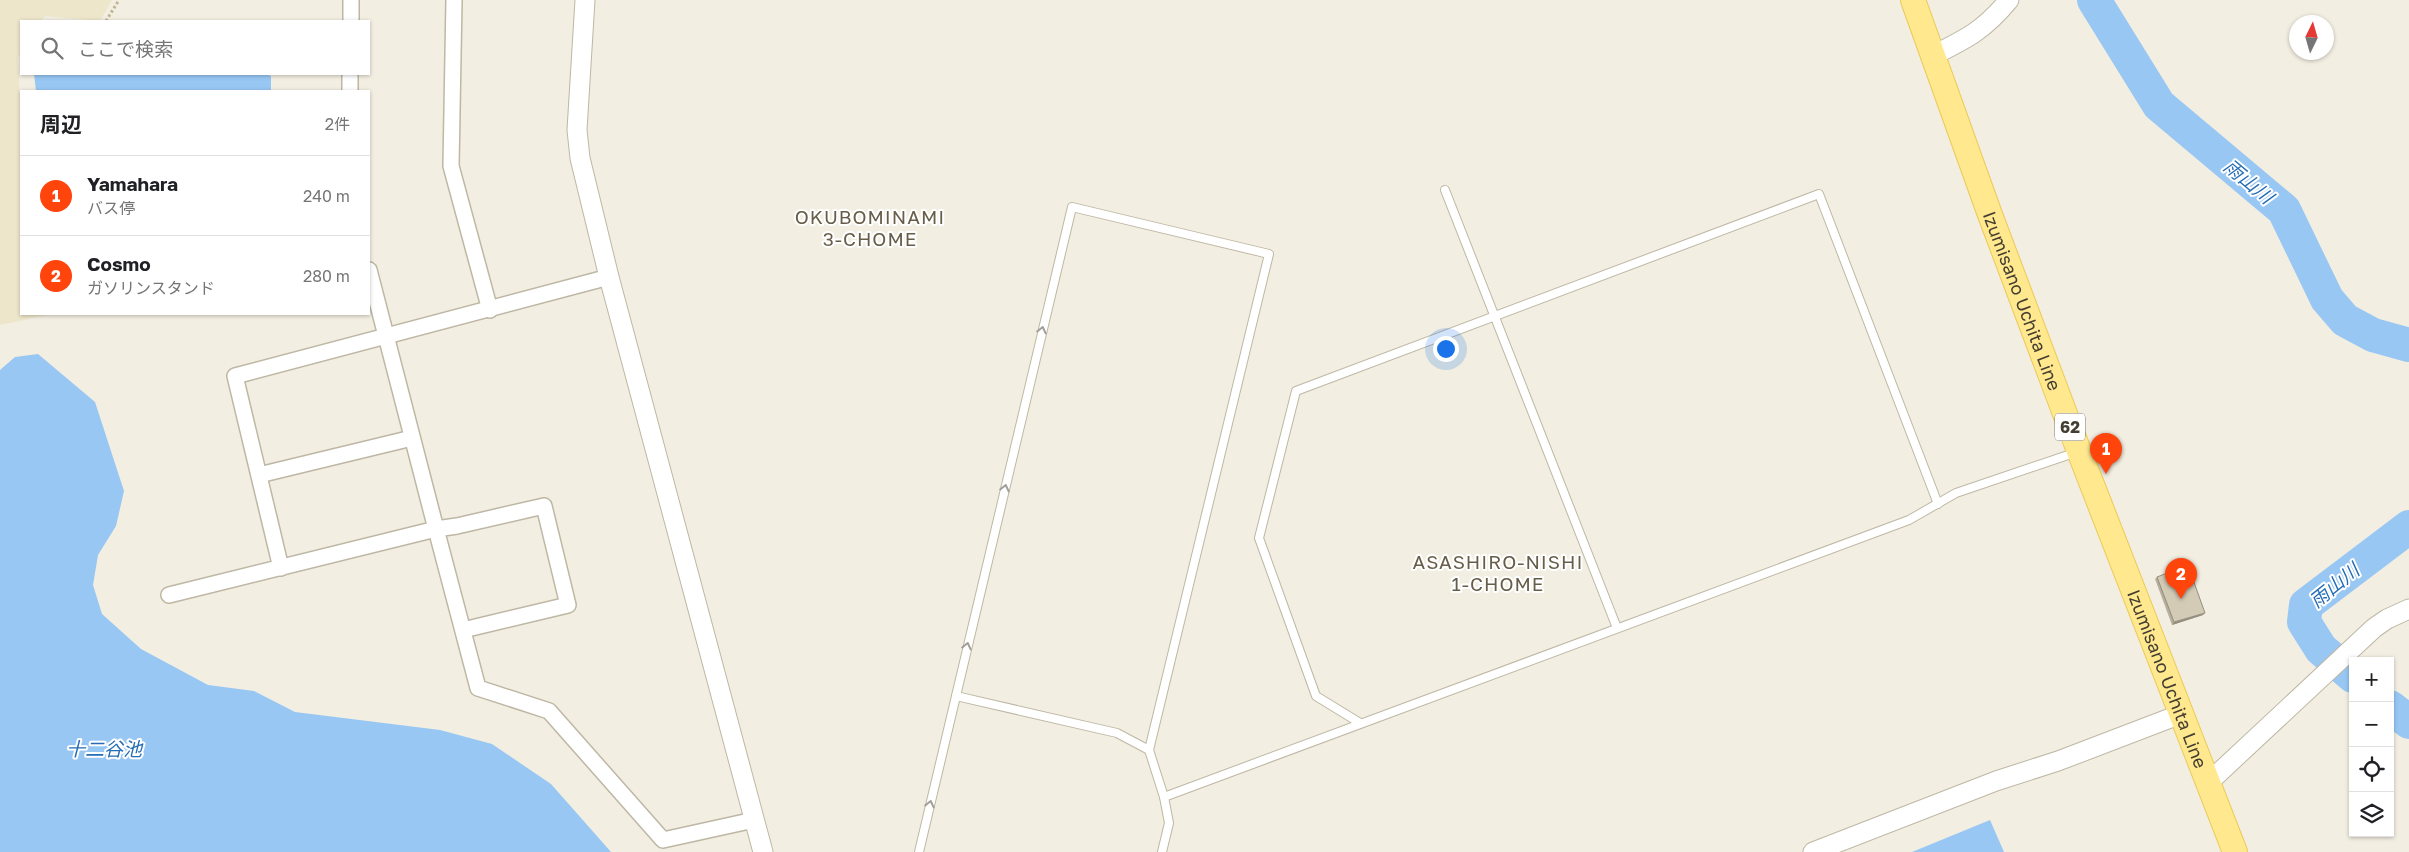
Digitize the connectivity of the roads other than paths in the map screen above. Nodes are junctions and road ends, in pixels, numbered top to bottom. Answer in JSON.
{"nodes":[{"id":1,"x":351,"y":0,"type":"edge"},
{"id":2,"x":454,"y":0,"type":"edge"},
{"id":3,"x":585,"y":0,"type":"edge"},
{"id":4,"x":1912,"y":0,"type":"edge"},
{"id":5,"x":2009,"y":0,"type":"edge"},
{"id":6,"x":351,"y":20,"type":"edge"},
{"id":7,"x":1934,"y":55,"type":"junction"},
{"id":8,"x":350,"y":75,"type":"edge"},
{"id":9,"x":350,"y":90,"type":"edge"},
{"id":10,"x":1444,"y":190,"type":"dead end"},
{"id":11,"x":370,"y":274,"type":"edge"},
{"id":12,"x":609,"y":278,"type":"junction"},
{"id":13,"x":490,"y":310,"type":"junction"},
{"id":14,"x":1495,"y":315,"type":"junction"},
{"id":15,"x":385,"y":336,"type":"junction"},
{"id":16,"x":412,"y":438,"type":"junction"},
{"id":17,"x":2079,"y":451,"type":"junction"},
{"id":18,"x":259,"y":476,"type":"junction"},
{"id":19,"x":1938,"y":504,"type":"junction"},
{"id":20,"x":436,"y":529,"type":"junction"},
{"id":21,"x":282,"y":568,"type":"junction"},
{"id":22,"x":169,"y":595,"type":"dead end"},
{"id":23,"x":2409,"y":609,"type":"edge"},
{"id":24,"x":1617,"y":628,"type":"junction"},
{"id":25,"x":463,"y":630,"type":"junction"},
{"id":26,"x":956,"y":696,"type":"junction"},
{"id":27,"x":2181,"y":714,"type":"junction"},
{"id":28,"x":1360,"y":723,"type":"junction"},
{"id":29,"x":1149,"y":750,"type":"junction"},
{"id":30,"x":2209,"y":782,"type":"junction"},
{"id":31,"x":1164,"y":797,"type":"junction"},
{"id":32,"x":754,"y":820,"type":"junction"},
{"id":33,"x":763,"y":852,"type":"edge"},
{"id":34,"x":920,"y":852,"type":"edge"},
{"id":35,"x":1162,"y":852,"type":"edge"},
{"id":36,"x":1813,"y":852,"type":"edge"},
{"id":37,"x":2235,"y":852,"type":"edge"}],
"edges":[{"from":1,"to":6,"type":"street"},
{"from":2,"to":13,"type":"street"},
{"from":3,"to":12,"type":"street"},
{"from":4,"to":7,"type":"main road","name":"Izumisano Uchita Line","number":"62"},
{"from":5,"to":7,"type":"street"},
{"from":7,"to":17,"type":"main road","name":"Izumisano Uchita Line","number":"62"},
{"from":8,"to":9,"type":"street"},
{"from":10,"to":14,"type":"lane"},
{"from":11,"to":15,"type":"street"},
{"from":12,"to":13,"type":"street"},
{"from":12,"to":32,"type":"street"},
{"from":13,"to":15,"type":"street"},
{"from":14,"to":19,"type":"lane"},
{"from":14,"to":24,"type":"lane"},
{"from":14,"to":28,"type":"lane"},
{"from":15,"to":16,"type":"street"},
{"from":15,"to":18,"type":"street"},
{"from":16,"to":18,"type":"street"},
{"from":16,"to":20,"type":"street"},
{"from":17,"to":19,"type":"lane"},
{"from":17,"to":27,"type":"main road","name":"Izumisano Uchita Line","number":"62"},
{"from":18,"to":21,"type":"street"},
{"from":19,"to":24,"type":"lane"},
{"from":20,"to":21,"type":"street"},
{"from":20,"to":25,"type":"street"},
{"from":20,"to":25,"type":"street"},
{"from":21,"to":22,"type":"street"},
{"from":23,"to":30,"type":"street"},
{"from":24,"to":28,"type":"lane"},
{"from":25,"to":32,"type":"street"},
{"from":26,"to":29,"type":"lane"},
{"from":26,"to":29,"type":"lane","one_way":true},
{"from":34,"to":26,"type":"lane","one_way":true},
{"from":27,"to":30,"type":"main road","name":"Izumisano Uchita Line","number":"62"},
{"from":27,"to":36,"type":"street"},
{"from":28,"to":31,"type":"lane"},
{"from":29,"to":31,"type":"lane"},
{"from":30,"to":37,"type":"main road","name":"Izumisano Uchita Line","number":"62"},
{"from":31,"to":35,"type":"lane"},
{"from":32,"to":33,"type":"street"}]}
